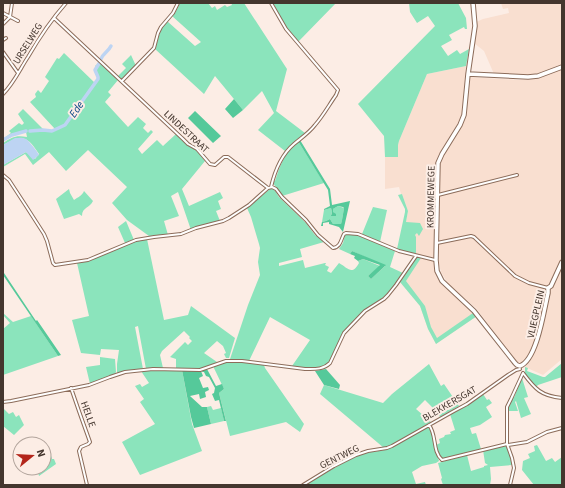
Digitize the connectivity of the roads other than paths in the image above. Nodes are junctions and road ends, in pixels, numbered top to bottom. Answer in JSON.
{"nodes":[{"id":1,"x":12,"y":3,"type":"edge"},
{"id":2,"x":66,"y":3,"type":"edge"},
{"id":3,"x":178,"y":3,"type":"edge"},
{"id":4,"x":271,"y":3,"type":"edge"},
{"id":5,"x":473,"y":3,"type":"edge"},
{"id":6,"x":3,"y":13,"type":"edge"},
{"id":7,"x":10,"y":17,"type":"junction"},
{"id":8,"x":54,"y":18,"type":"junction"},
{"id":9,"x":18,"y":21,"type":"dead end"},
{"id":10,"x":3,"y":24,"type":"edge"},
{"id":11,"x":6,"y":38,"type":"dead end"},
{"id":12,"x":3,"y":40,"type":"edge"},
{"id":13,"x":3,"y":52,"type":"edge"},
{"id":14,"x":562,"y":67,"type":"edge"},
{"id":15,"x":18,"y":73,"type":"junction"},
{"id":16,"x":468,"y":74,"type":"junction"},
{"id":17,"x":122,"y":81,"type":"junction"},
{"id":18,"x":3,"y":94,"type":"edge"},
{"id":19,"x":3,"y":175,"type":"edge"},
{"id":20,"x":517,"y":175,"type":"dead end"},
{"id":21,"x":271,"y":187,"type":"junction"},
{"id":22,"x":268,"y":188,"type":"junction"},
{"id":23,"x":438,"y":195,"type":"junction"},
{"id":24,"x":437,"y":243,"type":"junction"},
{"id":25,"x":416,"y":256,"type":"junction"},
{"id":26,"x":436,"y":260,"type":"junction"},
{"id":27,"x":562,"y":262,"type":"edge"},
{"id":28,"x":548,"y":288,"type":"junction"},
{"id":29,"x":520,"y":368,"type":"junction"},
{"id":30,"x":523,"y":373,"type":"junction"},
{"id":31,"x":71,"y":388,"type":"junction"},
{"id":32,"x":562,"y":398,"type":"edge"},
{"id":33,"x":3,"y":402,"type":"edge"},
{"id":34,"x":429,"y":424,"type":"junction"},
{"id":35,"x":562,"y":428,"type":"edge"},
{"id":36,"x":405,"y":438,"type":"joint"},
{"id":37,"x":508,"y":445,"type":"junction"},
{"id":38,"x":87,"y":485,"type":"edge"},
{"id":39,"x":303,"y":485,"type":"edge"},
{"id":40,"x":510,"y":485,"type":"edge"}],
"edges":[{"from":1,"to":7,"type":"street"},
{"from":2,"to":8,"type":"street","name":"URSELWEG"},
{"from":3,"to":17,"type":"street"},
{"from":4,"to":21,"type":"street"},
{"from":5,"to":16,"type":"street","name":"KROMMEWEGE"},
{"from":6,"to":7,"type":"street"},
{"from":7,"to":9,"type":"street"},
{"from":7,"to":10,"type":"street"},
{"from":8,"to":15,"type":"street","name":"URSELWEG"},
{"from":8,"to":17,"type":"street","name":"LINDESTRAAT"},
{"from":11,"to":12,"type":"street"},
{"from":13,"to":15,"type":"street"},
{"from":14,"to":16,"type":"street"},
{"from":15,"to":18,"type":"street","name":"URSELWEG"},
{"from":16,"to":23,"type":"street","name":"KROMMEWEGE"},
{"from":17,"to":22,"type":"street","name":"LINDESTRAAT"},
{"from":19,"to":22,"type":"street"},
{"from":20,"to":23,"type":"street"},
{"from":21,"to":22,"type":"street"},
{"from":21,"to":25,"type":"street"},
{"from":23,"to":24,"type":"street","name":"KROMMEWEGE"},
{"from":24,"to":26,"type":"street","name":"KROMMEWEGE"},
{"from":24,"to":28,"type":"street"},
{"from":25,"to":26,"type":"street"},
{"from":25,"to":31,"type":"street"},
{"from":26,"to":29,"type":"street","name":"KROMMEWEGE"},
{"from":27,"to":28,"type":"street","name":"VLIEGPLEIN"},
{"from":28,"to":29,"type":"street","name":"VLIEGPLEIN"},
{"from":29,"to":30,"type":"street"},
{"from":29,"to":34,"type":"street","name":"BLEKKERSGAT"},
{"from":30,"to":32,"type":"street"},
{"from":30,"to":37,"type":"street"},
{"from":31,"to":33,"type":"street"},
{"from":31,"to":38,"type":"street","name":"HELLE"},
{"from":34,"to":36,"type":"street","name":"BLEKKERSGAT"},
{"from":34,"to":37,"type":"street"},
{"from":35,"to":37,"type":"street"},
{"from":36,"to":39,"type":"street","name":"GENTWEG"},
{"from":37,"to":40,"type":"street"}]}
